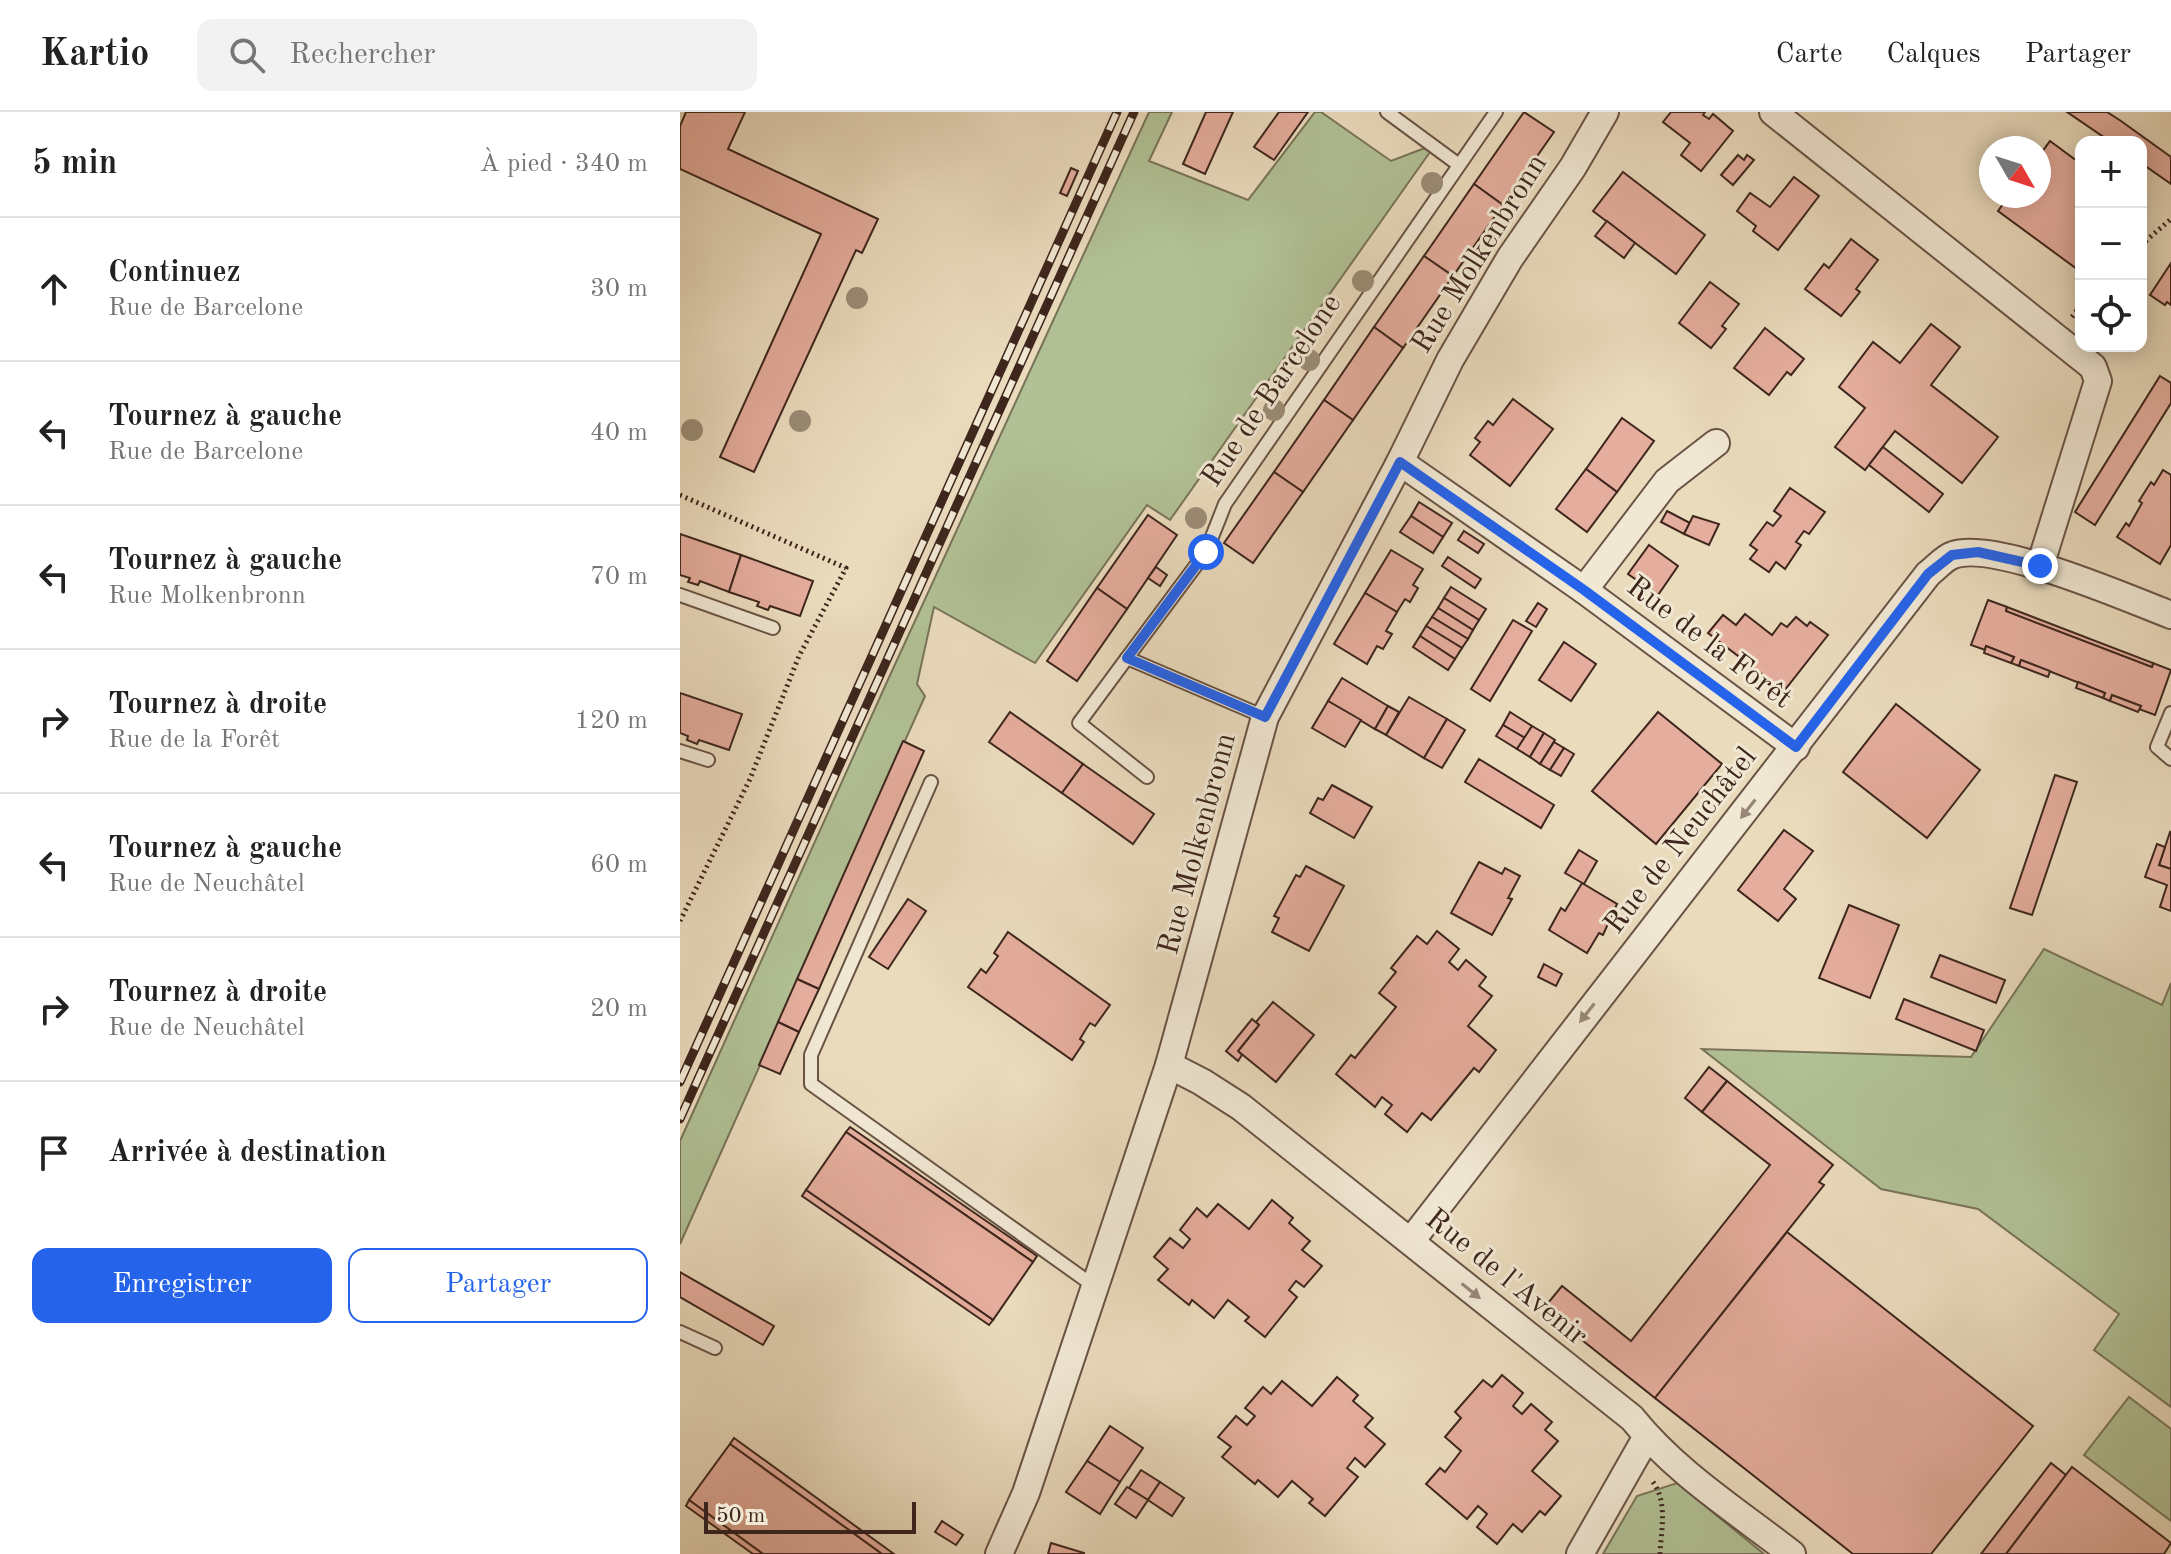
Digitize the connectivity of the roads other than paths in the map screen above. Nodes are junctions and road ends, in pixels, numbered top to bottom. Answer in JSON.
{"nodes":[{"id":1,"x":1387,"y":112,"type":"edge"},
{"id":2,"x":1496,"y":112,"type":"edge"},
{"id":3,"x":1773,"y":112,"type":"edge"},
{"id":4,"x":1601,"y":114,"type":"edge"},
{"id":5,"x":1459,"y":165,"type":"junction"},
{"id":6,"x":1716,"y":443,"type":"dead end"},
{"id":7,"x":1400,"y":462,"type":"junction"},
{"id":8,"x":2040,"y":566,"type":"junction"},
{"id":9,"x":1584,"y":590,"type":"junction"},
{"id":10,"x":680,"y":595,"type":"edge"},
{"id":11,"x":2171,"y":615,"type":"edge"},
{"id":12,"x":773,"y":628,"type":"dead end"},
{"id":13,"x":1127,"y":658,"type":"junction"},
{"id":14,"x":2171,"y":713,"type":"edge"},
{"id":15,"x":1265,"y":717,"type":"junction"},
{"id":16,"x":1796,"y":747,"type":"junction"},
{"id":17,"x":680,"y":751,"type":"edge"},
{"id":18,"x":2171,"y":759,"type":"edge"},
{"id":19,"x":708,"y":760,"type":"dead end"},
{"id":20,"x":1147,"y":777,"type":"dead end"},
{"id":21,"x":931,"y":782,"type":"dead end"},
{"id":22,"x":1169,"y":1065,"type":"junction"},
{"id":23,"x":1411,"y":1241,"type":"junction"},
{"id":24,"x":1094,"y":1286,"type":"junction"},
{"id":25,"x":680,"y":1332,"type":"edge"},
{"id":26,"x":715,"y":1348,"type":"dead end"},
{"id":27,"x":1641,"y":1448,"type":"junction"},
{"id":28,"x":999,"y":1554,"type":"edge"},
{"id":29,"x":1580,"y":1554,"type":"edge"},
{"id":30,"x":1792,"y":1554,"type":"edge"}],
"edges":[{"from":1,"to":5,"type":"lane"},
{"from":2,"to":5,"type":"lane","name":"Rue de Barcelone"},
{"from":3,"to":8,"type":"street"},
{"from":4,"to":7,"type":"street","name":"Rue Molkenbronn"},
{"from":5,"to":13,"type":"lane","name":"Rue de Barcelone"},
{"from":6,"to":9,"type":"street","name":"Rue de la Forêt"},
{"from":7,"to":9,"type":"street","name":"Rue de la Forêt"},
{"from":7,"to":15,"type":"street","name":"Rue Molkenbronn"},
{"from":8,"to":11,"type":"street","name":"Rue de Neuchâtel"},
{"from":8,"to":16,"type":"street","name":"Rue de Neuchâtel"},
{"from":9,"to":16,"type":"street","name":"Rue de la Forêt"},
{"from":10,"to":12,"type":"lane"},
{"from":13,"to":15,"type":"lane"},
{"from":13,"to":20,"type":"lane","name":"Rue de Barcelone"},
{"from":14,"to":18,"type":"lane"},
{"from":15,"to":22,"type":"street","name":"Rue Molkenbronn"},
{"from":16,"to":23,"type":"street","name":"Rue de Neuchâtel","one_way":true},
{"from":17,"to":19,"type":"lane"},
{"from":21,"to":24,"type":"lane"},
{"from":22,"to":23,"type":"street","name":"Rue de l'Avenir"},
{"from":22,"to":24,"type":"street","name":"Rue Molkenbronn"},
{"from":23,"to":27,"type":"street","name":"Rue de l'Avenir","one_way":true},
{"from":24,"to":28,"type":"street","name":"Rue Molkenbronn"},
{"from":25,"to":26,"type":"lane"},
{"from":27,"to":29,"type":"street"},
{"from":27,"to":30,"type":"street","name":"Rue de l'Avenir"}]}
